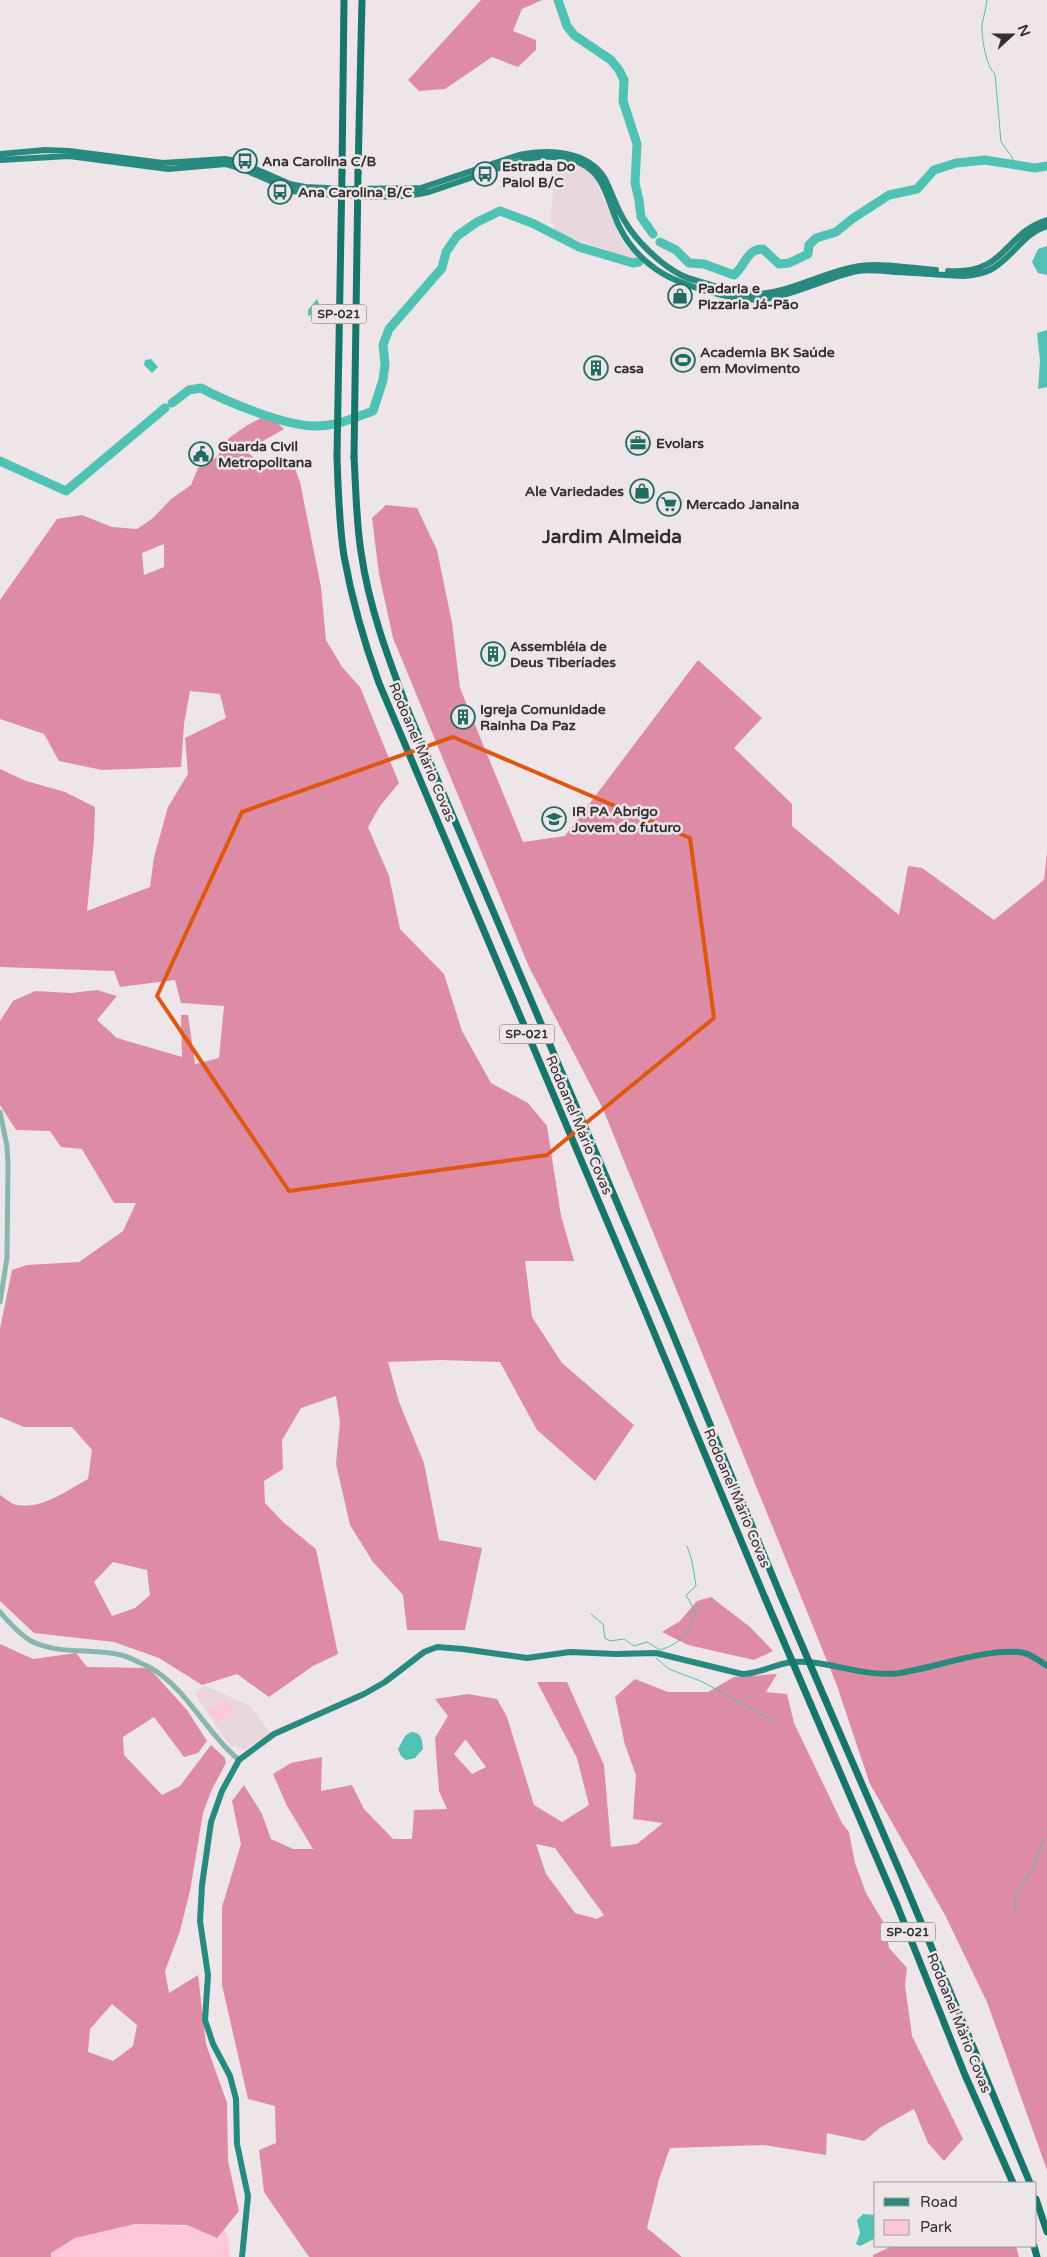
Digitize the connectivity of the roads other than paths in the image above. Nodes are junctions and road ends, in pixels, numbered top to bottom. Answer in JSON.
{"nodes":[{"id":1,"x":344,"y":0,"type":"edge"},
{"id":2,"x":362,"y":0,"type":"edge"},
{"id":3,"x":0,"y":154,"type":"edge"},
{"id":4,"x":0,"y":160,"type":"edge"},
{"id":5,"x":1047,"y":220,"type":"edge"},
{"id":6,"x":1047,"y":226,"type":"edge"},
{"id":7,"x":635,"y":234,"type":"junction"},
{"id":8,"x":627,"y":241,"type":"junction"},
{"id":9,"x":658,"y":258,"type":"junction"},
{"id":10,"x":650,"y":263,"type":"junction"},
{"id":11,"x":0,"y":1112,"type":"edge"},
{"id":12,"x":0,"y":1302,"type":"edge"},
{"id":13,"x":0,"y":1612,"type":"edge"},
{"id":14,"x":1047,"y":1666,"type":"edge"},
{"id":15,"x":239,"y":1760,"type":"junction"},
{"id":16,"x":1013,"y":2182,"type":"edge"},
{"id":17,"x":1030,"y":2182,"type":"edge"},
{"id":18,"x":1037,"y":2202,"type":"edge"},
{"id":19,"x":1047,"y":2232,"type":"edge"},
{"id":20,"x":242,"y":2257,"type":"edge"}],
"edges":[{"from":1,"to":16,"type":"highway","name":"Rodoanel Mário Covas","number":"SP-021","bridge":true},
{"from":2,"to":17,"type":"highway","name":"Rodoanel Mário Covas","number":"SP-021","bridge":true},
{"from":3,"to":7,"type":"main road"},
{"from":4,"to":8,"type":"main road"},
{"from":5,"to":9,"type":"main road"},
{"from":6,"to":10,"type":"main road"},
{"from":7,"to":8,"type":"main road"},
{"from":7,"to":9,"type":"main road"},
{"from":8,"to":10,"type":"main road"},
{"from":9,"to":10,"type":"main road"},
{"from":11,"to":12,"type":"street"},
{"from":13,"to":15,"type":"street"},
{"from":14,"to":15,"type":"main road"},
{"from":15,"to":20,"type":"main road"},
{"from":18,"to":19,"type":"highway"}]}
